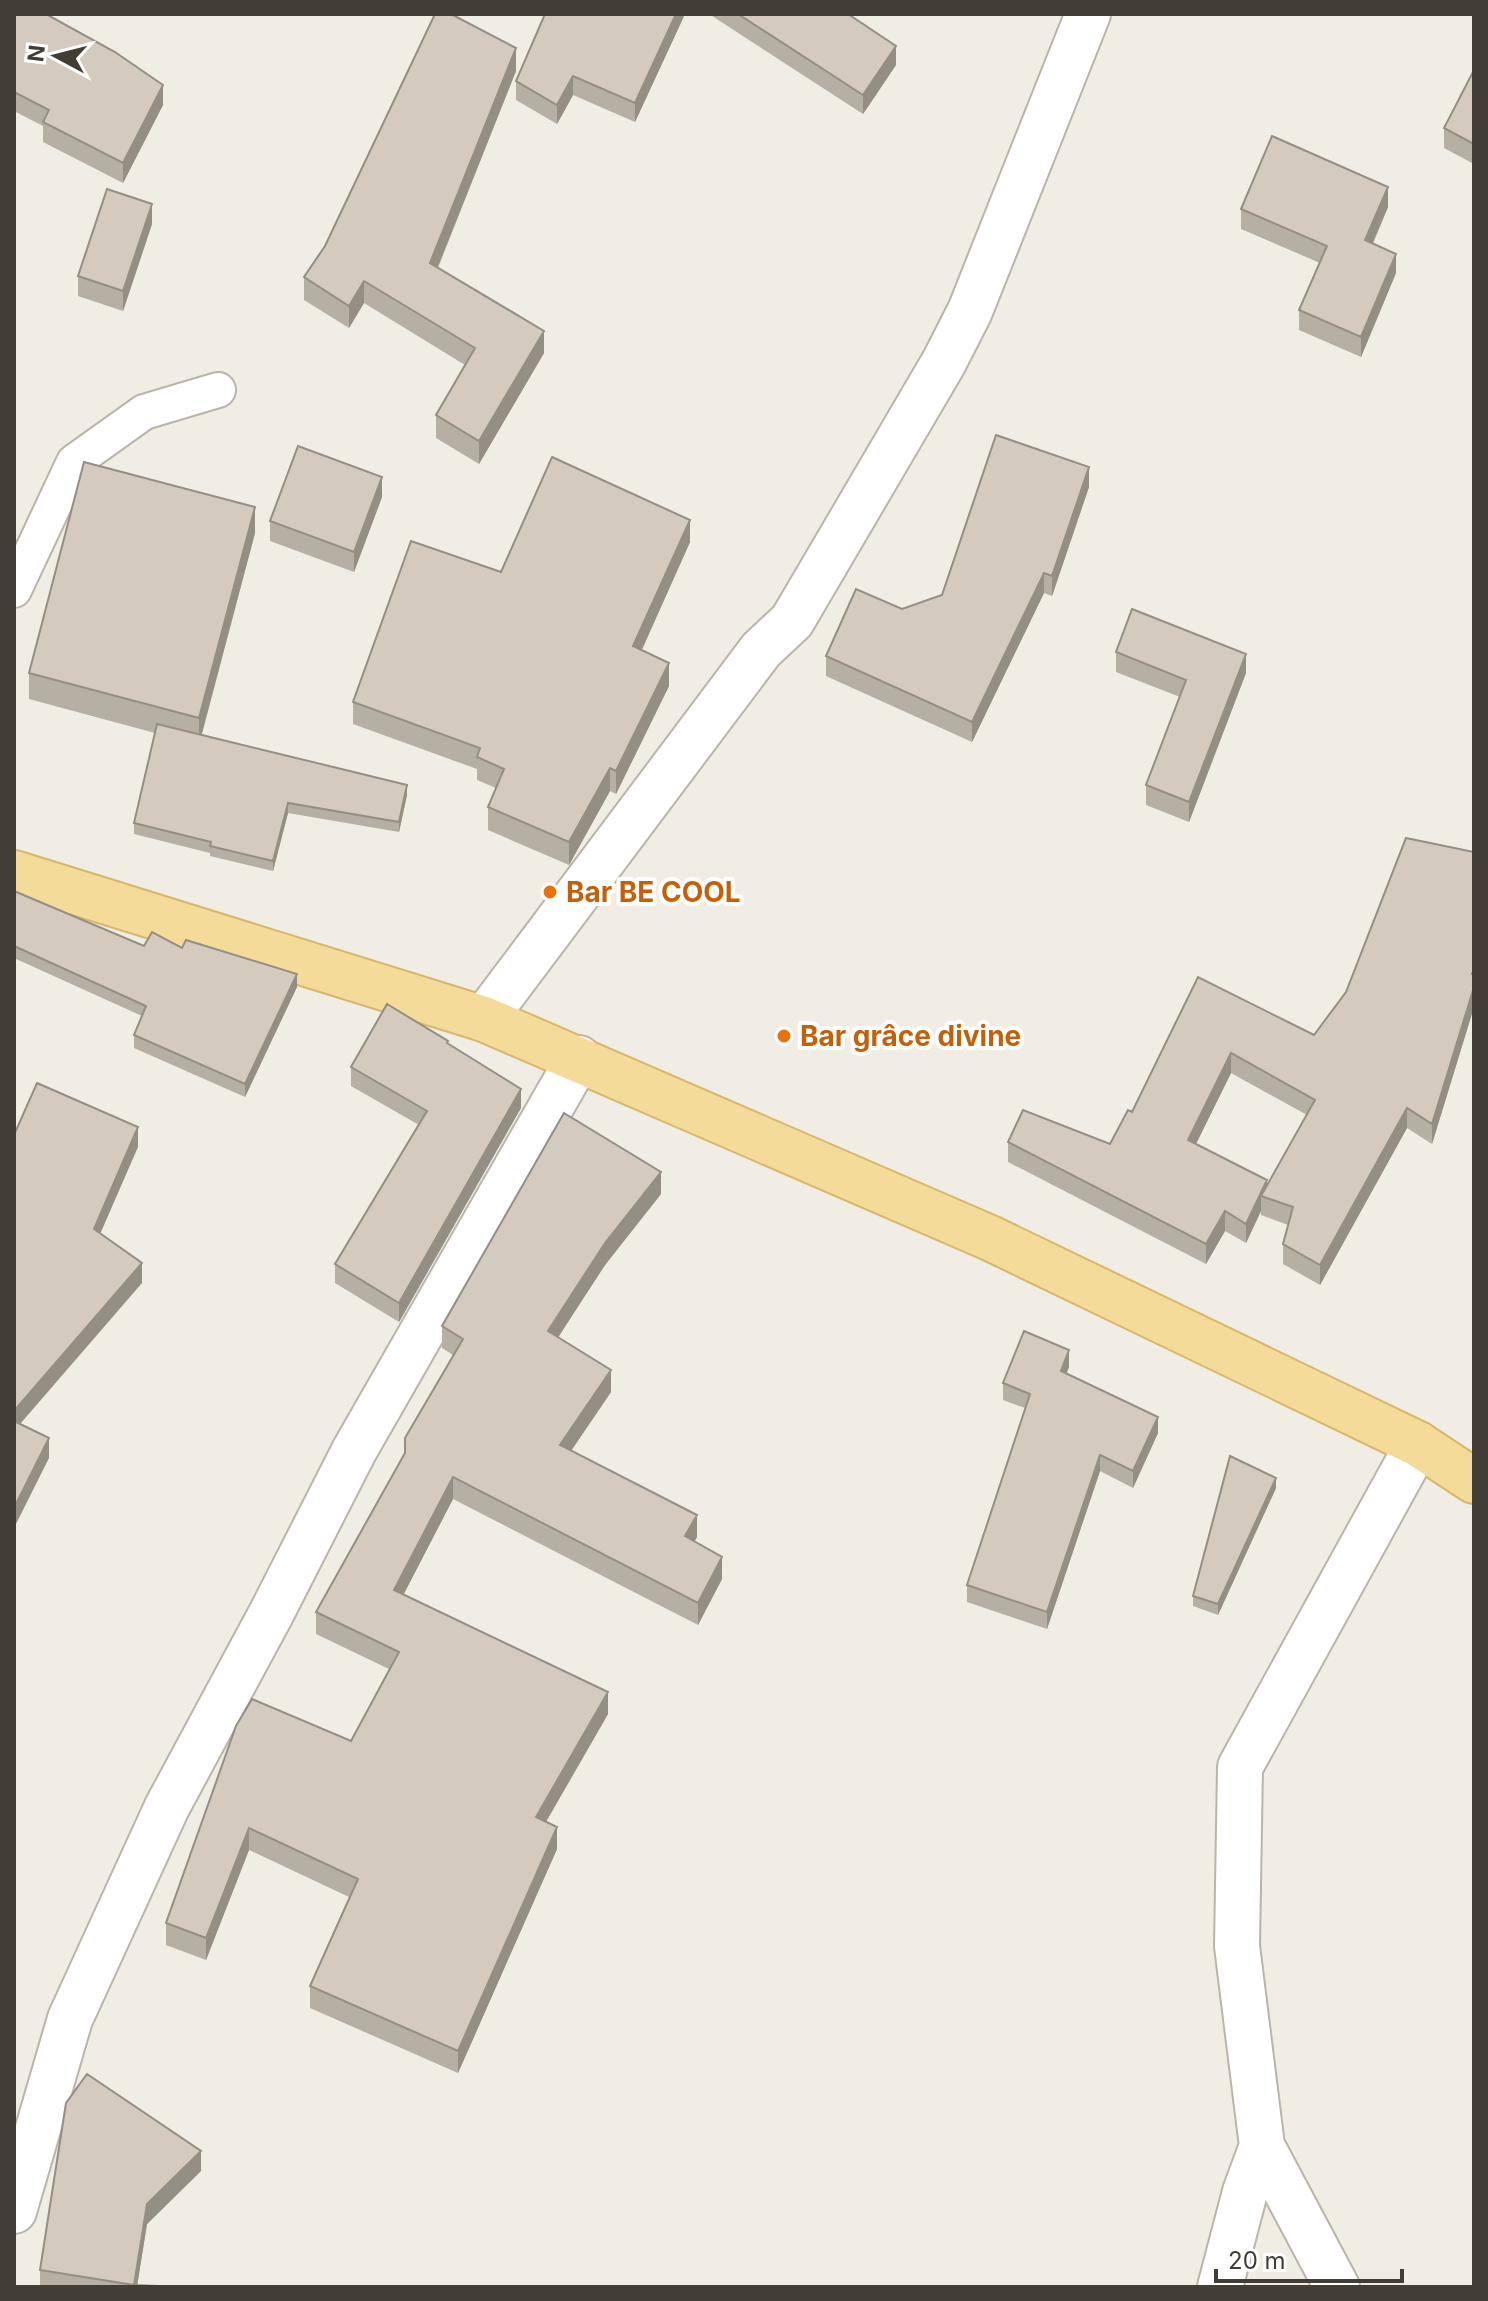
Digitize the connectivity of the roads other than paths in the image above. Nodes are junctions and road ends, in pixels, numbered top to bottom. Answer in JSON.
{"nodes":[{"id":1,"x":1088,"y":14,"type":"edge"},
{"id":2,"x":218,"y":390,"type":"dead end"},
{"id":3,"x":14,"y":590,"type":"edge"},
{"id":4,"x":14,"y":873,"type":"edge"},
{"id":5,"x":484,"y":1019,"type":"junction"},
{"id":6,"x":579,"y":1058,"type":"junction"},
{"id":7,"x":1418,"y":1444,"type":"junction"},
{"id":8,"x":1474,"y":1481,"type":"edge"},
{"id":9,"x":1262,"y":2146,"type":"junction"},
{"id":10,"x":14,"y":2211,"type":"edge"},
{"id":11,"x":1220,"y":2287,"type":"edge"},
{"id":12,"x":1337,"y":2287,"type":"edge"}],
"edges":[{"from":1,"to":5,"type":"street"},
{"from":2,"to":3,"type":"lane"},
{"from":4,"to":5,"type":"main road"},
{"from":5,"to":6,"type":"main road"},
{"from":6,"to":7,"type":"main road"},
{"from":6,"to":10,"type":"street"},
{"from":7,"to":8,"type":"main road"},
{"from":7,"to":9,"type":"street"},
{"from":9,"to":11,"type":"street"},
{"from":9,"to":12,"type":"street"}]}
